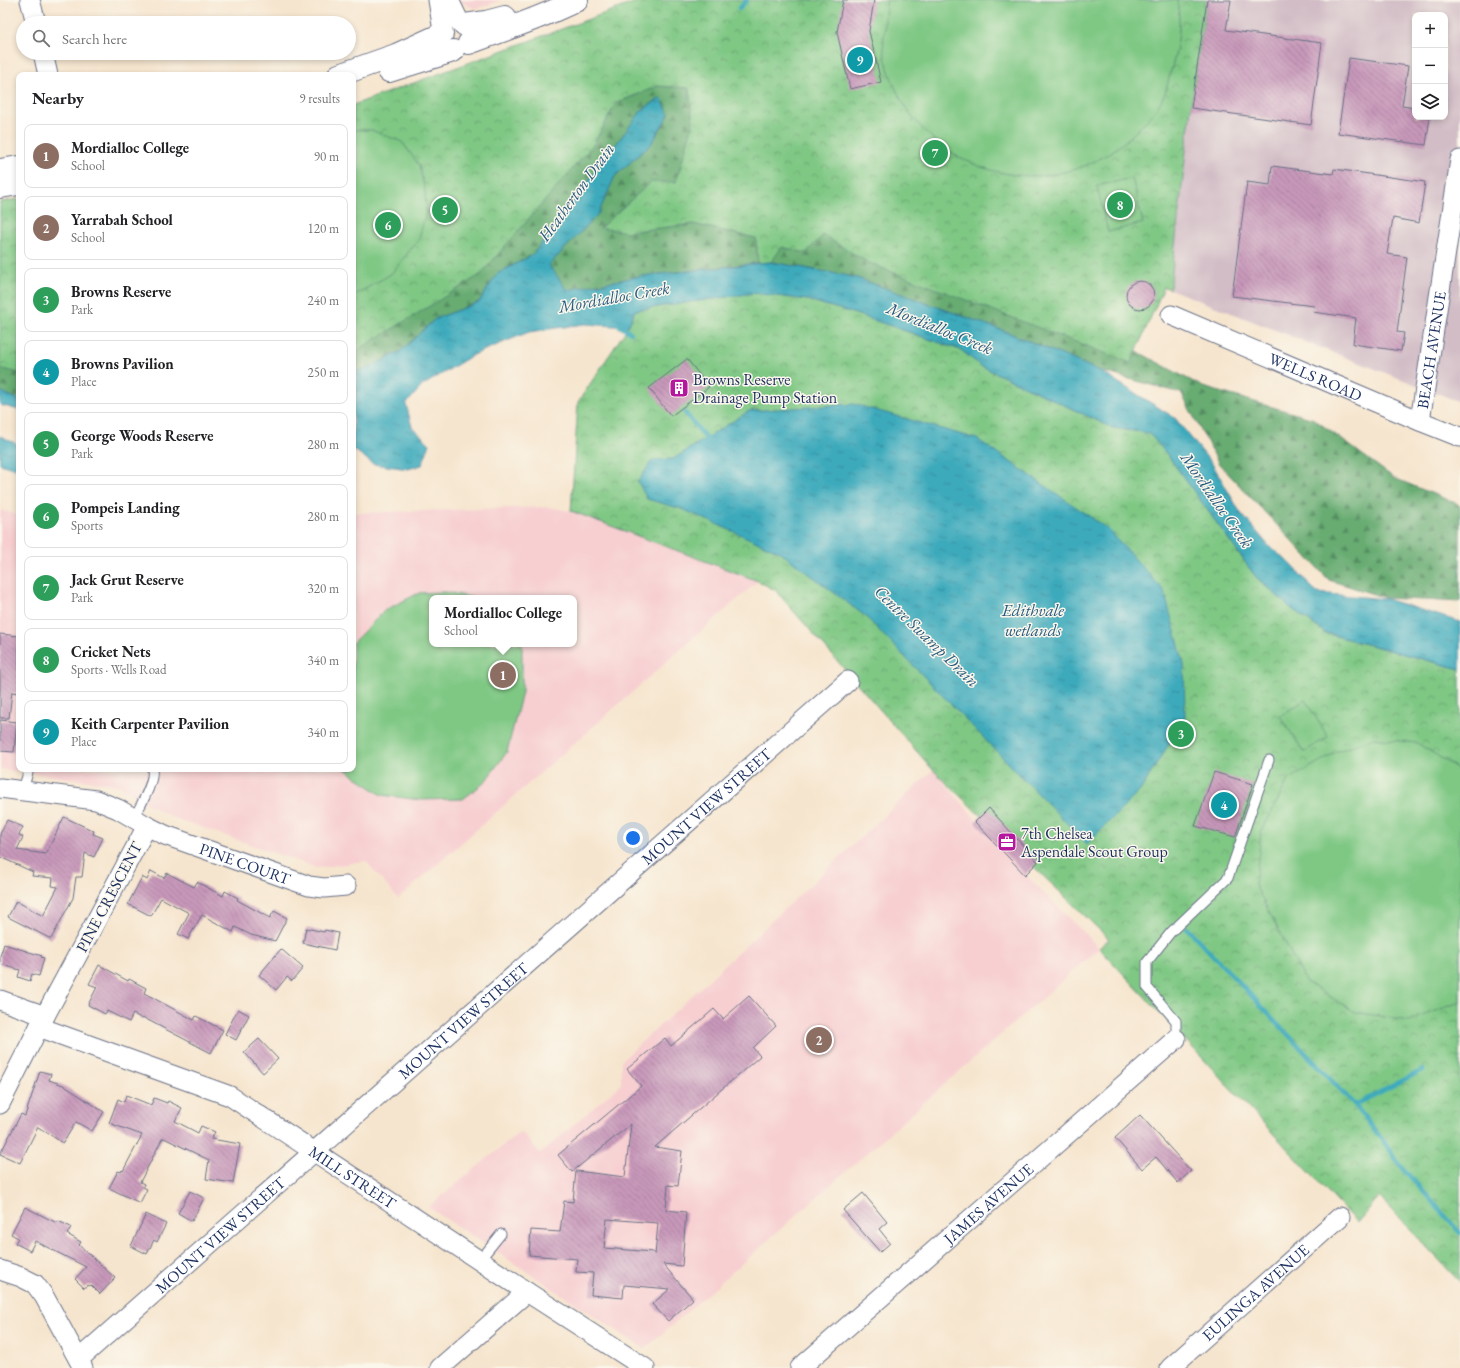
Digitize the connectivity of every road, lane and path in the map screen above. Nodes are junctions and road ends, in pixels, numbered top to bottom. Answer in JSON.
{"nodes":[{"id":1,"x":30,"y":0,"type":"edge"},
{"id":2,"x":438,"y":0,"type":"edge"},
{"id":3,"x":450,"y":0,"type":"edge"},
{"id":4,"x":557,"y":0,"type":"edge"},
{"id":5,"x":577,"y":0,"type":"edge"},
{"id":6,"x":34,"y":16,"type":"edge"},
{"id":7,"x":455,"y":35,"type":"junction"},
{"id":8,"x":45,"y":60,"type":"edge"},
{"id":9,"x":47,"y":72,"type":"edge"},
{"id":10,"x":348,"y":72,"type":"edge"},
{"id":11,"x":356,"y":83,"type":"edge"},
{"id":12,"x":1460,"y":160,"type":"edge"},
{"id":13,"x":16,"y":167,"type":"edge"},
{"id":14,"x":0,"y":170,"type":"edge"},
{"id":15,"x":16,"y":184,"type":"edge"},
{"id":16,"x":0,"y":187,"type":"edge"},
{"id":17,"x":1171,"y":315,"type":"dead end"},
{"id":18,"x":1420,"y":421,"type":"junction"},
{"id":19,"x":1460,"y":437,"type":"edge"},
{"id":20,"x":848,"y":681,"type":"dead end"},
{"id":21,"x":1269,"y":760,"type":"dead end"},
{"id":22,"x":28,"y":772,"type":"edge"},
{"id":23,"x":153,"y":772,"type":"edge"},
{"id":24,"x":0,"y":788,"type":"edge"},
{"id":25,"x":23,"y":790,"type":"junction"},
{"id":26,"x":140,"y":822,"type":"junction"},
{"id":27,"x":346,"y":886,"type":"dead end"},
{"id":28,"x":0,"y":1000,"type":"edge"},
{"id":29,"x":42,"y":1022,"type":"junction"},
{"id":30,"x":1176,"y":1039,"type":"joint"},
{"id":31,"x":0,"y":1104,"type":"edge"},
{"id":32,"x":315,"y":1151,"type":"junction"},
{"id":33,"x":1340,"y":1217,"type":"dead end"},
{"id":34,"x":501,"y":1234,"type":"dead end"},
{"id":35,"x":480,"y":1260,"type":"junction"},
{"id":36,"x":0,"y":1270,"type":"edge"},
{"id":37,"x":527,"y":1292,"type":"junction"},
{"id":38,"x":81,"y":1364,"type":"edge"},
{"id":39,"x":440,"y":1368,"type":"edge"},
{"id":40,"x":645,"y":1368,"type":"edge"},
{"id":41,"x":800,"y":1368,"type":"edge"},
{"id":42,"x":1170,"y":1368,"type":"edge"}],
"edges":[{"from":1,"to":6,"type":"street"},
{"from":2,"to":7,"type":"street"},
{"from":3,"to":7,"type":"street"},
{"from":4,"to":7,"type":"street"},
{"from":5,"to":7,"type":"street"},
{"from":7,"to":10,"type":"street"},
{"from":7,"to":11,"type":"street"},
{"from":8,"to":9,"type":"street"},
{"from":12,"to":18,"type":"street","name":"BEACH AVENUE"},
{"from":13,"to":14,"type":"street"},
{"from":15,"to":16,"type":"street"},
{"from":17,"to":18,"type":"street","name":"WELLS ROAD"},
{"from":18,"to":19,"type":"street","name":"WELLS ROAD"},
{"from":20,"to":32,"type":"street","name":"MOUNT VIEW STREET"},
{"from":21,"to":30,"type":"lane"},
{"from":22,"to":25,"type":"lane"},
{"from":23,"to":26,"type":"lane"},
{"from":24,"to":25,"type":"street","name":"PINE CRESCENT"},
{"from":25,"to":26,"type":"street","name":"PINE CRESCENT"},
{"from":26,"to":27,"type":"street","name":"PINE COURT"},
{"from":26,"to":29,"type":"street","name":"PINE CRESCENT"},
{"from":28,"to":29,"type":"street","name":"MILL STREET"},
{"from":29,"to":31,"type":"street","name":"PINE CRESCENT"},
{"from":29,"to":32,"type":"street","name":"MILL STREET"},
{"from":30,"to":41,"type":"street","name":"JAMES AVENUE"},
{"from":32,"to":35,"type":"street","name":"MILL STREET"},
{"from":32,"to":38,"type":"street","name":"MOUNT VIEW STREET"},
{"from":33,"to":42,"type":"street","name":"EULINGA AVENUE"},
{"from":34,"to":35,"type":"lane"},
{"from":35,"to":37,"type":"street","name":"MILL STREET"},
{"from":36,"to":38,"type":"street"},
{"from":37,"to":39,"type":"street"},
{"from":37,"to":40,"type":"street","name":"MILL STREET"}]}
